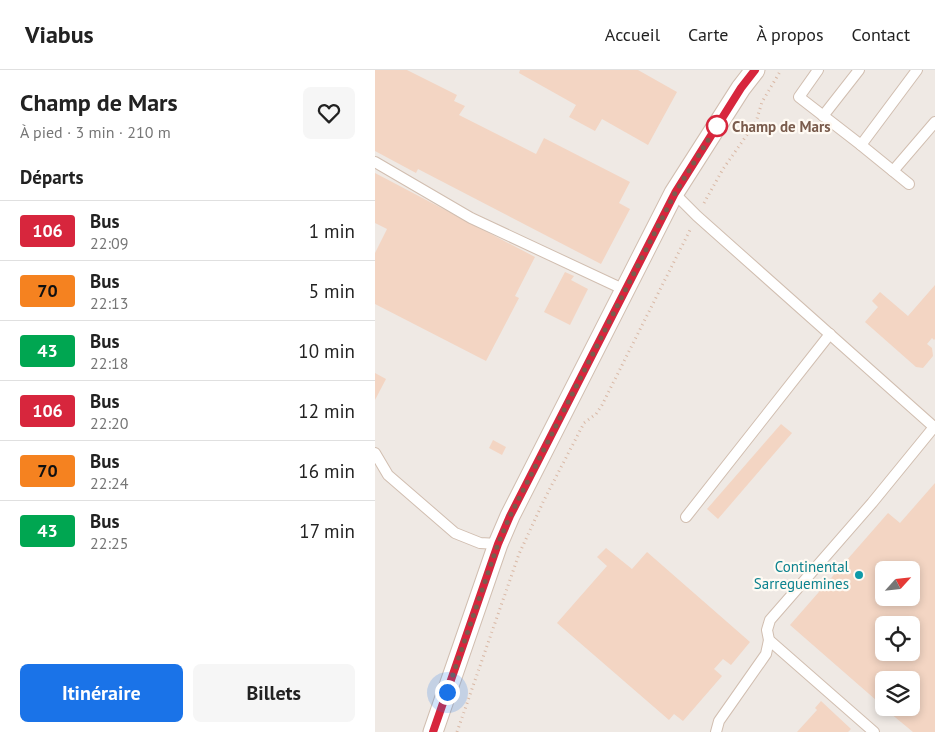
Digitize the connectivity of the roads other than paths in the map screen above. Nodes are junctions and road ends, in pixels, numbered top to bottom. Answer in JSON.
{"nodes":[{"id":1,"x":755,"y":70,"type":"edge"},
{"id":2,"x":819,"y":70,"type":"edge"},
{"id":3,"x":859,"y":70,"type":"edge"},
{"id":4,"x":917,"y":70,"type":"edge"},
{"id":5,"x":823,"y":116,"type":"junction"},
{"id":6,"x":935,"y":122,"type":"edge"},
{"id":7,"x":861,"y":145,"type":"junction"},
{"id":8,"x":375,"y":162,"type":"edge"},
{"id":9,"x":893,"y":171,"type":"junction"},
{"id":10,"x":909,"y":184,"type":"dead end"},
{"id":11,"x":675,"y":193,"type":"junction"},
{"id":12,"x":625,"y":290,"type":"junction"},
{"id":13,"x":830,"y":334,"type":"junction"},
{"id":14,"x":934,"y":427,"type":"edge"},
{"id":15,"x":375,"y":453,"type":"edge"},
{"id":16,"x":685,"y":518,"type":"dead end"},
{"id":17,"x":498,"y":544,"type":"junction"},
{"id":18,"x":769,"y":640,"type":"junction"},
{"id":19,"x":433,"y":732,"type":"edge"},
{"id":20,"x":716,"y":732,"type":"edge"},
{"id":21,"x":874,"y":732,"type":"edge"}],
"edges":[{"from":1,"to":11,"type":"street"},
{"from":2,"to":5,"type":"lane"},
{"from":3,"to":5,"type":"lane"},
{"from":4,"to":7,"type":"lane"},
{"from":5,"to":7,"type":"lane"},
{"from":6,"to":9,"type":"lane"},
{"from":7,"to":9,"type":"lane"},
{"from":8,"to":12,"type":"lane"},
{"from":9,"to":10,"type":"lane"},
{"from":11,"to":12,"type":"street"},
{"from":11,"to":13,"type":"lane"},
{"from":12,"to":17,"type":"street"},
{"from":13,"to":14,"type":"lane"},
{"from":13,"to":16,"type":"lane"},
{"from":14,"to":18,"type":"lane"},
{"from":15,"to":17,"type":"lane"},
{"from":17,"to":19,"type":"street"},
{"from":18,"to":20,"type":"lane"},
{"from":18,"to":21,"type":"lane"}]}
